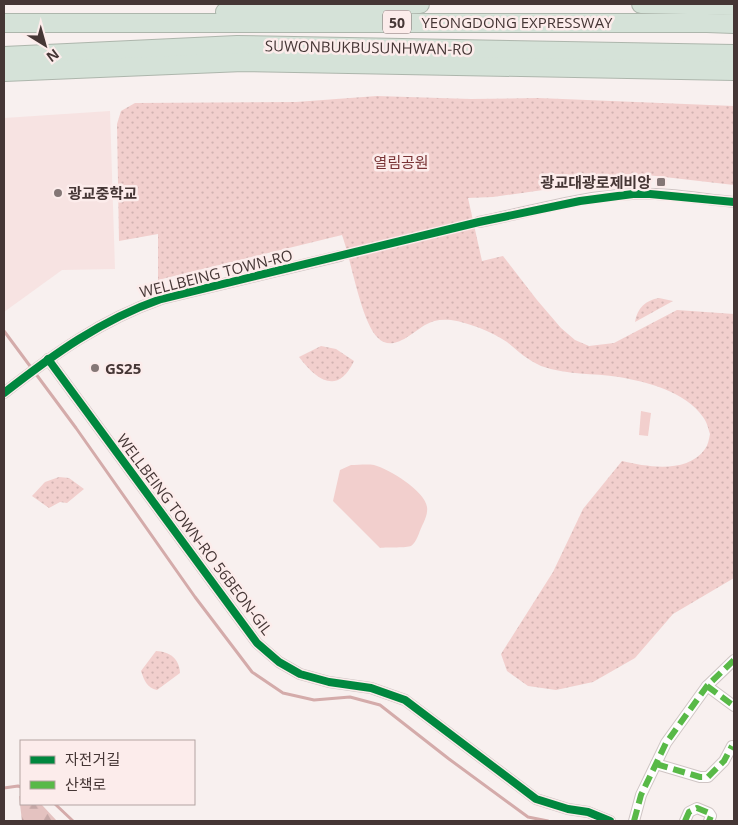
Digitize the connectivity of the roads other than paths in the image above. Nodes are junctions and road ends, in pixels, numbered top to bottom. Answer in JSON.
{"nodes":[{"id":1,"x":420,"y":4,"type":"edge"},
{"id":2,"x":641,"y":4,"type":"edge"},
{"id":3,"x":734,"y":6,"type":"edge"},
{"id":4,"x":4,"y":23,"type":"edge"},
{"id":5,"x":60,"y":24,"type":"junction"},
{"id":6,"x":734,"y":24,"type":"edge"},
{"id":7,"x":734,"y":54,"type":"edge"},
{"id":8,"x":4,"y":56,"type":"edge"},
{"id":9,"x":734,"y":71,"type":"edge"},
{"id":10,"x":4,"y":72,"type":"edge"},
{"id":11,"x":734,"y":202,"type":"edge"},
{"id":12,"x":479,"y":222,"type":"tunnel mouth"},
{"id":13,"x":340,"y":256,"type":"tunnel mouth"},
{"id":14,"x":48,"y":359,"type":"junction"},
{"id":15,"x":4,"y":393,"type":"edge"},
{"id":16,"x":734,"y":660,"type":"edge"},
{"id":17,"x":707,"y":686,"type":"junction"},
{"id":18,"x":734,"y":706,"type":"edge"},
{"id":19,"x":732,"y":746,"type":"dead end"},
{"id":20,"x":656,"y":764,"type":"junction"},
{"id":21,"x":610,"y":821,"type":"edge"},
{"id":22,"x":634,"y":821,"type":"edge"},
{"id":23,"x":685,"y":821,"type":"edge"},
{"id":24,"x":709,"y":821,"type":"edge"}],
"edges":[{"from":1,"to":5,"type":"highway","name":"YEONGDONG EXPRESSWAY","number":"50"},
{"from":2,"to":3,"type":"highway"},
{"from":4,"to":5,"type":"highway","name":"YEONGDONG EXPRESSWAY","number":"50"},
{"from":5,"to":6,"type":"highway","name":"YEONGDONG EXPRESSWAY","number":"50"},
{"from":7,"to":8,"type":"highway","name":"SUWONBUKBUSUNHWAN-RO"},
{"from":9,"to":10,"type":"highway","name":"SUWONBUKBUSUNHWAN-RO"},
{"from":11,"to":12,"type":"street"},
{"from":13,"to":14,"type":"street","name":"WELLBEING TOWN-RO"},
{"from":14,"to":15,"type":"street","name":"WELLBEING TOWN-RO"},
{"from":14,"to":21,"type":"street","name":"WELLBEING TOWN-RO 56BEON-GIL"},
{"from":16,"to":17,"type":"street"},
{"from":17,"to":18,"type":"street"},
{"from":17,"to":20,"type":"street"},
{"from":19,"to":20,"type":"street"},
{"from":20,"to":22,"type":"street"},
{"from":23,"to":24,"type":"street"}]}
